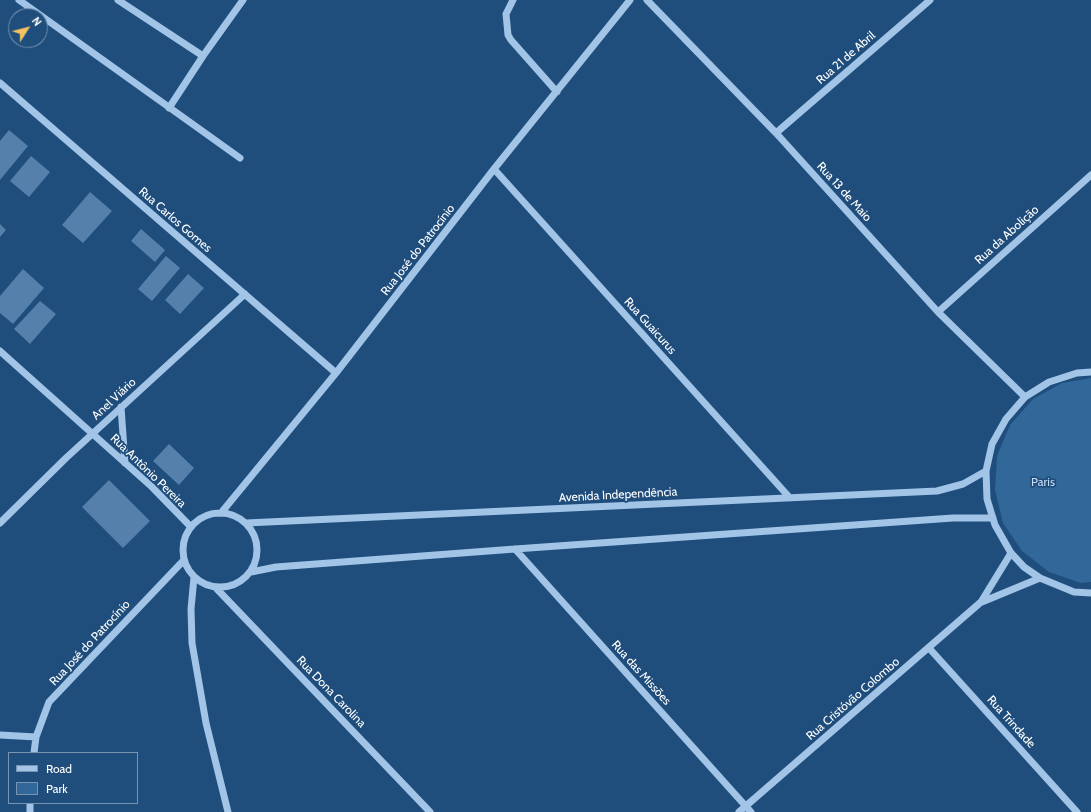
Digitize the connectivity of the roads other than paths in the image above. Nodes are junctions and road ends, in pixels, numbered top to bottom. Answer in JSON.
{"nodes":[{"id":1,"x":19,"y":0,"type":"edge"},
{"id":2,"x":118,"y":0,"type":"edge"},
{"id":3,"x":243,"y":0,"type":"edge"},
{"id":4,"x":513,"y":0,"type":"edge"},
{"id":5,"x":630,"y":0,"type":"edge"},
{"id":6,"x":647,"y":0,"type":"edge"},
{"id":7,"x":930,"y":0,"type":"edge"},
{"id":8,"x":203,"y":56,"type":"junction"},
{"id":9,"x":0,"y":83,"type":"edge"},
{"id":10,"x":557,"y":92,"type":"junction"},
{"id":11,"x":169,"y":108,"type":"junction"},
{"id":12,"x":776,"y":133,"type":"junction"},
{"id":13,"x":240,"y":158,"type":"dead end"},
{"id":14,"x":494,"y":169,"type":"junction"},
{"id":15,"x":1091,"y":175,"type":"edge"},
{"id":16,"x":245,"y":294,"type":"junction"},
{"id":17,"x":938,"y":312,"type":"junction"},
{"id":18,"x":0,"y":351,"type":"edge"},
{"id":19,"x":1091,"y":372,"type":"edge"},
{"id":20,"x":336,"y":373,"type":"junction"},
{"id":21,"x":1025,"y":397,"type":"junction"},
{"id":22,"x":121,"y":407,"type":"junction"},
{"id":23,"x":93,"y":434,"type":"junction"},
{"id":24,"x":125,"y":463,"type":"junction"},
{"id":25,"x":986,"y":471,"type":"junction"},
{"id":26,"x":790,"y":498,"type":"junction"},
{"id":27,"x":221,"y":513,"type":"junction"},
{"id":28,"x":993,"y":518,"type":"junction"},
{"id":29,"x":0,"y":523,"type":"edge"},
{"id":30,"x":246,"y":523,"type":"junction"},
{"id":31,"x":191,"y":527,"type":"junction"},
{"id":32,"x":515,"y":549,"type":"junction"},
{"id":33,"x":1011,"y":553,"type":"junction"},
{"id":34,"x":184,"y":560,"type":"junction"},
{"id":35,"x":251,"y":572,"type":"junction"},
{"id":36,"x":194,"y":577,"type":"junction"},
{"id":37,"x":1040,"y":578,"type":"junction"},
{"id":38,"x":216,"y":588,"type":"junction"},
{"id":39,"x":1091,"y":593,"type":"edge"},
{"id":40,"x":981,"y":602,"type":"junction"},
{"id":41,"x":929,"y":648,"type":"junction"},
{"id":42,"x":0,"y":735,"type":"edge"},
{"id":43,"x":36,"y":737,"type":"junction"},
{"id":44,"x":34,"y":752,"type":"edge"},
{"id":45,"x":748,"y":809,"type":"edge"},
{"id":46,"x":228,"y":812,"type":"edge"},
{"id":47,"x":430,"y":812,"type":"edge"},
{"id":48,"x":739,"y":812,"type":"edge"},
{"id":49,"x":1076,"y":812,"type":"edge"}],
"edges":[{"from":1,"to":11,"type":"street"},
{"from":2,"to":8,"type":"street"},
{"from":3,"to":8,"type":"street"},
{"from":4,"to":10,"type":"street"},
{"from":5,"to":10,"type":"street","name":"Rua José do Patrocínio"},
{"from":6,"to":12,"type":"street","name":"Rua 13 de Maio"},
{"from":7,"to":12,"type":"street","name":"Rua 21 de Abril"},
{"from":8,"to":11,"type":"street"},
{"from":9,"to":16,"type":"street","name":"Rua Carlos Gomes"},
{"from":10,"to":14,"type":"street","name":"Rua José do Patrocínio"},
{"from":11,"to":13,"type":"street"},
{"from":12,"to":17,"type":"street","name":"Rua 13 de Maio"},
{"from":14,"to":20,"type":"street","name":"Rua José do Patrocínio"},
{"from":14,"to":26,"type":"street","name":"Rua Guaicurus"},
{"from":15,"to":17,"type":"street","name":"Rua da Abolição"},
{"from":16,"to":20,"type":"street","name":"Rua Carlos Gomes"},
{"from":16,"to":22,"type":"street","name":"Anel Viário"},
{"from":17,"to":21,"type":"street","name":"Rua 13 de Maio"},
{"from":18,"to":23,"type":"street","name":"Rua Antônio Pereira"},
{"from":19,"to":21,"type":"street"},
{"from":20,"to":27,"type":"street","name":"Rua José do Patrocínio"},
{"from":21,"to":25,"type":"street"},
{"from":22,"to":23,"type":"street","name":"Anel Viário"},
{"from":22,"to":24,"type":"street"},
{"from":23,"to":24,"type":"street","name":"Rua Antônio Pereira"},
{"from":23,"to":29,"type":"street","name":"Anel Viário"},
{"from":24,"to":31,"type":"street","name":"Rua Antônio Pereira"},
{"from":25,"to":26,"type":"street","name":"Avenida Independência"},
{"from":25,"to":28,"type":"street"},
{"from":26,"to":30,"type":"street","name":"Avenida Independência"},
{"from":27,"to":30,"type":"street"},
{"from":27,"to":31,"type":"street"},
{"from":28,"to":32,"type":"street"},
{"from":28,"to":33,"type":"street"},
{"from":30,"to":35,"type":"street"},
{"from":31,"to":34,"type":"street"},
{"from":32,"to":35,"type":"street"},
{"from":32,"to":45,"type":"street","name":"Rua das Missões"},
{"from":33,"to":37,"type":"street"},
{"from":33,"to":40,"type":"street","name":"Rua Cristóvão Colombo"},
{"from":34,"to":36,"type":"street"},
{"from":34,"to":43,"type":"street","name":"Rua José do Patrocínio"},
{"from":35,"to":38,"type":"street"},
{"from":36,"to":38,"type":"street"},
{"from":36,"to":46,"type":"street"},
{"from":37,"to":39,"type":"street"},
{"from":37,"to":40,"type":"street","name":"Rua Cristóvão Colombo"},
{"from":38,"to":47,"type":"street","name":"Rua Dona Carolina"},
{"from":40,"to":41,"type":"street","name":"Rua Cristóvão Colombo"},
{"from":41,"to":45,"type":"street","name":"Rua Cristóvão Colombo"},
{"from":41,"to":49,"type":"street","name":"Rua Trindade"},
{"from":42,"to":43,"type":"street"},
{"from":43,"to":44,"type":"street","name":"Rua José do Patrocínio"},
{"from":45,"to":48,"type":"street","name":"Rua Cristóvão Colombo"}]}
